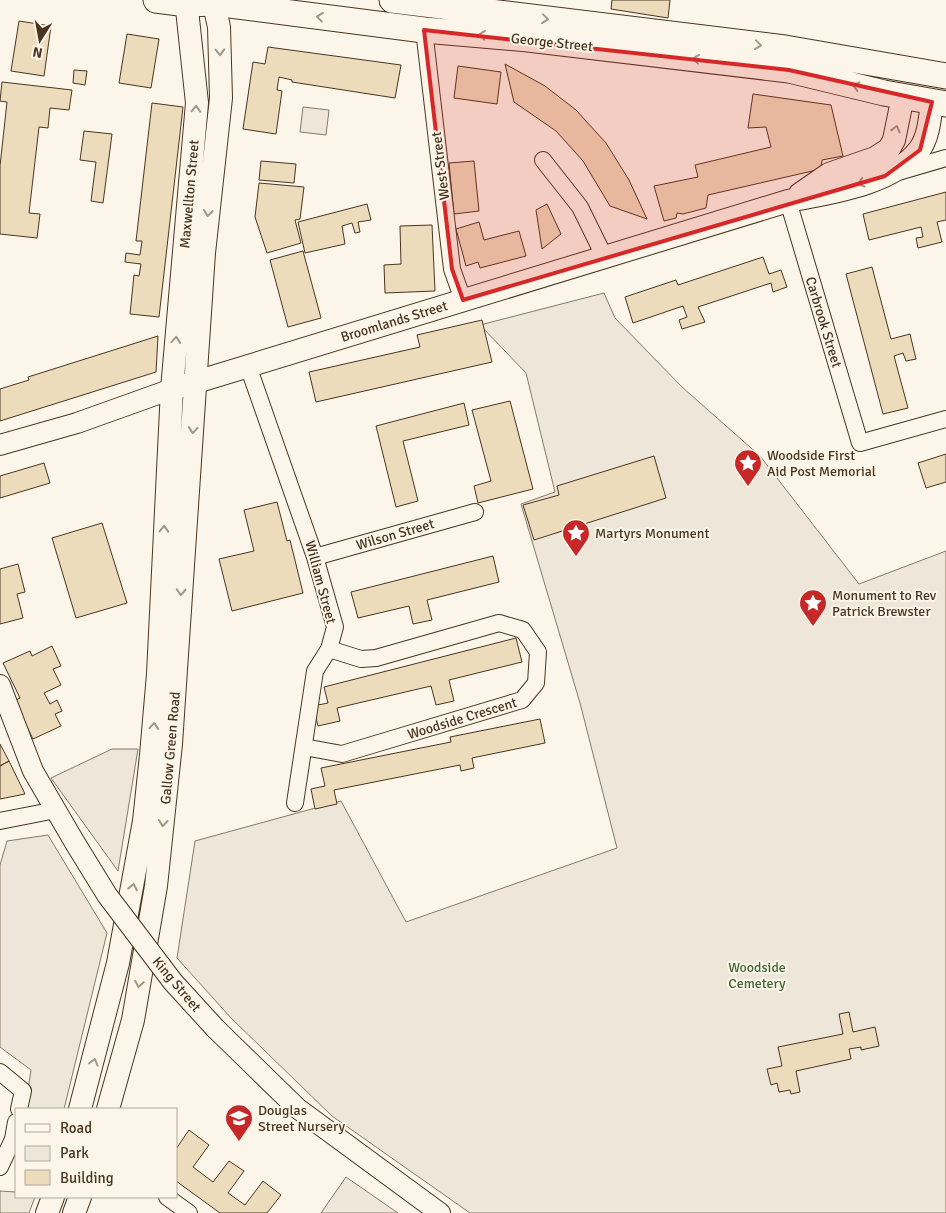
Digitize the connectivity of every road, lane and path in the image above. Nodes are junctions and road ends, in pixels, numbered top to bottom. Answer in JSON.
{"nodes":[{"id":1,"x":156,"y":0,"type":"edge"},
{"id":2,"x":392,"y":0,"type":"edge"},
{"id":3,"x":186,"y":2,"type":"edge"},
{"id":4,"x":214,"y":2,"type":"edge"},
{"id":5,"x":424,"y":30,"type":"junction"},
{"id":6,"x":907,"y":69,"type":"junction"},
{"id":7,"x":946,"y":76,"type":"edge"},
{"id":8,"x":903,"y":96,"type":"junction"},
{"id":9,"x":939,"y":103,"type":"edge"},
{"id":10,"x":946,"y":158,"type":"edge"},
{"id":11,"x":543,"y":160,"type":"dead end"},
{"id":12,"x":885,"y":176,"type":"junction"},
{"id":13,"x":788,"y":202,"type":"junction"},
{"id":14,"x":605,"y":258,"type":"junction"},
{"id":15,"x":462,"y":300,"type":"junction"},
{"id":16,"x":248,"y":366,"type":"junction"},
{"id":17,"x":197,"y":381,"type":"junction"},
{"id":18,"x":172,"y":389,"type":"junction"},
{"id":19,"x":946,"y":418,"type":"edge"},
{"id":20,"x":0,"y":445,"type":"edge"},
{"id":21,"x":476,"y":512,"type":"dead end"},
{"id":22,"x":315,"y":557,"type":"junction"},
{"id":23,"x":329,"y":649,"type":"junction"},
{"id":24,"x":0,"y":685,"type":"edge"},
{"id":25,"x":304,"y":747,"type":"junction"},
{"id":26,"x":295,"y":803,"type":"dead end"},
{"id":27,"x":56,"y":810,"type":"junction"},
{"id":28,"x":0,"y":821,"type":"edge"},
{"id":29,"x":0,"y":1072,"type":"edge"},
{"id":30,"x":19,"y":1108,"type":"edge"},
{"id":31,"x":80,"y":1108,"type":"edge"},
{"id":32,"x":108,"y":1108,"type":"edge"},
{"id":33,"x":15,"y":1128,"type":"edge"},
{"id":34,"x":0,"y":1167,"type":"edge"},
{"id":35,"x":53,"y":1198,"type":"edge"},
{"id":36,"x":80,"y":1198,"type":"edge"},
{"id":37,"x":167,"y":1198,"type":"edge"},
{"id":38,"x":47,"y":1213,"type":"edge"},
{"id":39,"x":74,"y":1213,"type":"edge"},
{"id":40,"x":188,"y":1213,"type":"edge"},
{"id":41,"x":440,"y":1213,"type":"edge"}],
"edges":[{"from":1,"to":3,"type":"main road","name":"George Street"},
{"from":2,"to":6,"type":"main road","name":"George Street","one_way":true},
{"from":3,"to":4,"type":"main road","name":"George Street"},
{"from":18,"to":3,"type":"main road","name":"Maxwellton Street","one_way":true},
{"from":5,"to":4,"type":"main road","name":"George Street","one_way":true},
{"from":4,"to":17,"type":"main road","name":"Maxwellton Street","one_way":true},
{"from":8,"to":5,"type":"main road","name":"George Street","one_way":true},
{"from":5,"to":15,"type":"street","name":"West Street"},
{"from":6,"to":7,"type":"main road","name":"George Street"},
{"from":6,"to":8,"type":"main road"},
{"from":6,"to":9,"type":"main road"},
{"from":8,"to":9,"type":"main road","name":"George Street"},
{"from":13,"to":8,"type":"main road","name":"Broomlands Street","one_way":true},
{"from":9,"to":12,"type":"main road","name":"Broomlands Street"},
{"from":10,"to":12,"type":"street","name":"Broomlands Street"},
{"from":11,"to":14,"type":"street"},
{"from":12,"to":13,"type":"main road","name":"Broomlands Street","one_way":true},
{"from":13,"to":14,"type":"main road","name":"Broomlands Street"},
{"from":13,"to":19,"type":"street","name":"Carbrook Street"},
{"from":14,"to":15,"type":"main road","name":"Broomlands Street"},
{"from":15,"to":16,"type":"main road","name":"Broomlands Street"},
{"from":16,"to":17,"type":"main road","name":"Broomlands Street"},
{"from":16,"to":22,"type":"street","name":"William Street"},
{"from":17,"to":18,"type":"main road","name":"Broomlands Street"},
{"from":17,"to":32,"type":"main road","name":"Gallow Green Road","one_way":true},
{"from":18,"to":20,"type":"street","name":"Broomlands Street"},
{"from":31,"to":18,"type":"main road","name":"Gallow Green Road","one_way":true},
{"from":21,"to":22,"type":"street","name":"Wilson Street"},
{"from":22,"to":23,"type":"street","name":"William Street"},
{"from":23,"to":25,"type":"street","name":"William Street"},
{"from":23,"to":25,"type":"street","name":"Woodside Crescent"},
{"from":24,"to":27,"type":"street","name":"King Street"},
{"from":25,"to":26,"type":"street","name":"William Street"},
{"from":27,"to":28,"type":"street"},
{"from":27,"to":41,"type":"street","name":"King Street","bridge":true},
{"from":29,"to":30,"type":"street"},
{"from":33,"to":34,"type":"street"},
{"from":35,"to":38,"type":"main road"},
{"from":36,"to":39,"type":"main road"},
{"from":37,"to":40,"type":"street"}]}
